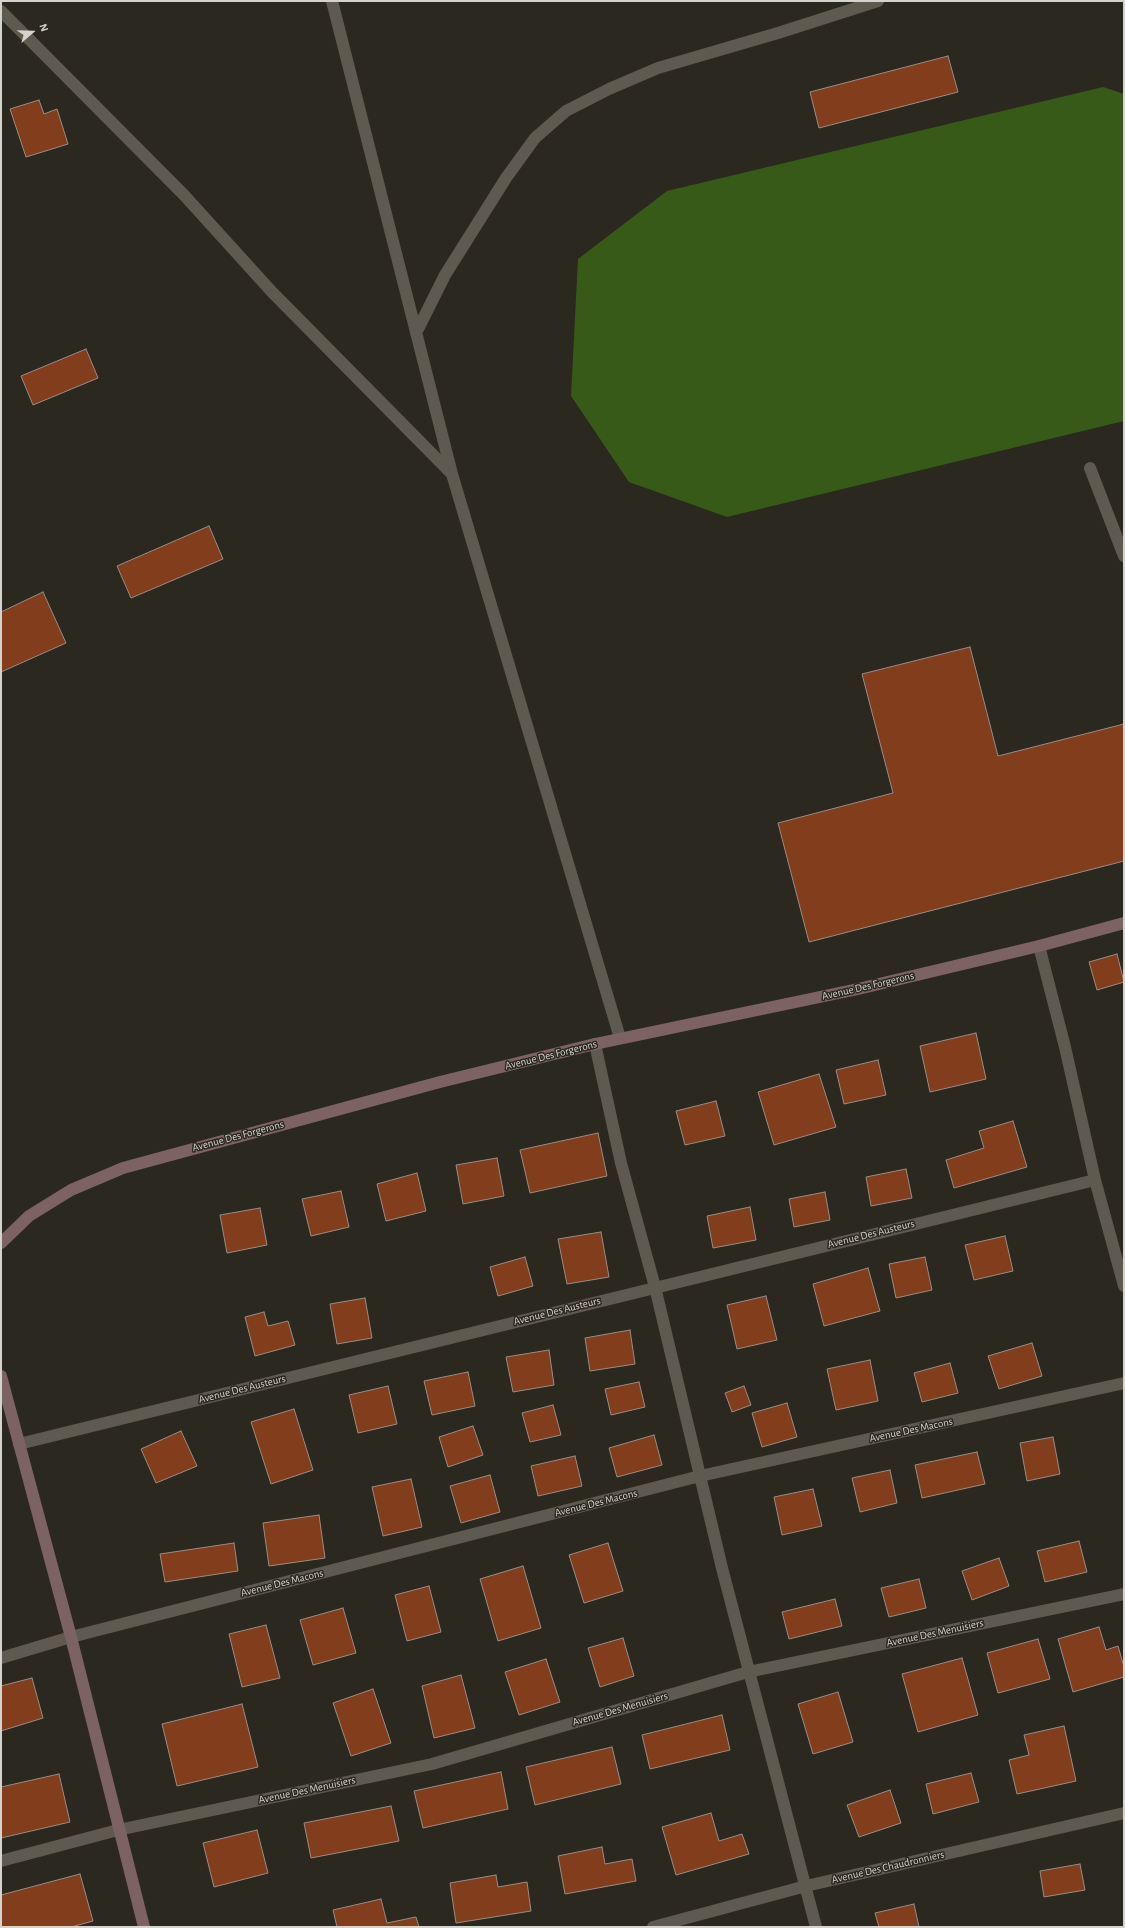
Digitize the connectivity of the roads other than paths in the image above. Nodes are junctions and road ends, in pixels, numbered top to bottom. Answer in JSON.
{"nodes":[{"id":1,"x":332,"y":1,"type":"edge"},
{"id":2,"x":878,"y":1,"type":"edge"},
{"id":3,"x":1,"y":11,"type":"edge"},
{"id":4,"x":416,"y":333,"type":"junction"},
{"id":5,"x":1090,"y":468,"type":"dead end"},
{"id":6,"x":452,"y":474,"type":"junction"},
{"id":7,"x":1124,"y":556,"type":"edge"},
{"id":8,"x":1124,"y":923,"type":"edge"},
{"id":9,"x":1039,"y":946,"type":"junction"},
{"id":10,"x":620,"y":1038,"type":"junction"},
{"id":11,"x":595,"y":1044,"type":"junction"},
{"id":12,"x":1095,"y":1180,"type":"junction"},
{"id":13,"x":1,"y":1243,"type":"edge"},
{"id":14,"x":1122,"y":1272,"type":"edge"},
{"id":15,"x":1124,"y":1286,"type":"edge"},
{"id":16,"x":655,"y":1287,"type":"junction"},
{"id":17,"x":1,"y":1376,"type":"edge"},
{"id":18,"x":1124,"y":1383,"type":"edge"},
{"id":19,"x":18,"y":1444,"type":"junction"},
{"id":20,"x":700,"y":1476,"type":"junction"},
{"id":21,"x":1124,"y":1594,"type":"edge"},
{"id":22,"x":71,"y":1638,"type":"junction"},
{"id":23,"x":1,"y":1658,"type":"edge"},
{"id":24,"x":748,"y":1672,"type":"junction"},
{"id":25,"x":1124,"y":1813,"type":"edge"},
{"id":26,"x":118,"y":1830,"type":"junction"},
{"id":27,"x":1,"y":1861,"type":"edge"},
{"id":28,"x":806,"y":1886,"type":"junction"},
{"id":29,"x":144,"y":1927,"type":"edge"},
{"id":30,"x":653,"y":1927,"type":"edge"},
{"id":31,"x":816,"y":1927,"type":"edge"}],
"edges":[{"from":1,"to":4,"type":"street"},
{"from":2,"to":4,"type":"street"},
{"from":3,"to":6,"type":"street"},
{"from":4,"to":6,"type":"street"},
{"from":5,"to":7,"type":"street"},
{"from":6,"to":10,"type":"street"},
{"from":8,"to":9,"type":"street","name":"Avenue Des Forgerons"},
{"from":9,"to":10,"type":"street","name":"Avenue Des Forgerons"},
{"from":9,"to":12,"type":"street"},
{"from":10,"to":11,"type":"street","name":"Avenue Des Forgerons"},
{"from":11,"to":13,"type":"street","name":"Avenue Des Forgerons"},
{"from":11,"to":16,"type":"street"},
{"from":12,"to":14,"type":"street"},
{"from":12,"to":16,"type":"street","name":"Avenue Des Austeurs"},
{"from":14,"to":15,"type":"street"},
{"from":16,"to":19,"type":"street","name":"Avenue Des Austeurs"},
{"from":16,"to":20,"type":"street"},
{"from":17,"to":19,"type":"street"},
{"from":18,"to":20,"type":"street","name":"Avenue Des Macons"},
{"from":19,"to":22,"type":"street"},
{"from":20,"to":22,"type":"street","name":"Avenue Des Macons"},
{"from":20,"to":24,"type":"street"},
{"from":21,"to":24,"type":"street","name":"Avenue Des Menuisiers"},
{"from":22,"to":23,"type":"street","name":"Avenue Des Macons"},
{"from":22,"to":26,"type":"street"},
{"from":24,"to":26,"type":"street","name":"Avenue Des Menuisiers"},
{"from":24,"to":28,"type":"street"},
{"from":25,"to":28,"type":"street","name":"Avenue Des Chaudronniers"},
{"from":26,"to":27,"type":"street","name":"Avenue Des Menuisiers"},
{"from":26,"to":29,"type":"street"},
{"from":28,"to":30,"type":"street","name":"Avenue Des Chaudronniers"},
{"from":28,"to":31,"type":"street"}]}
